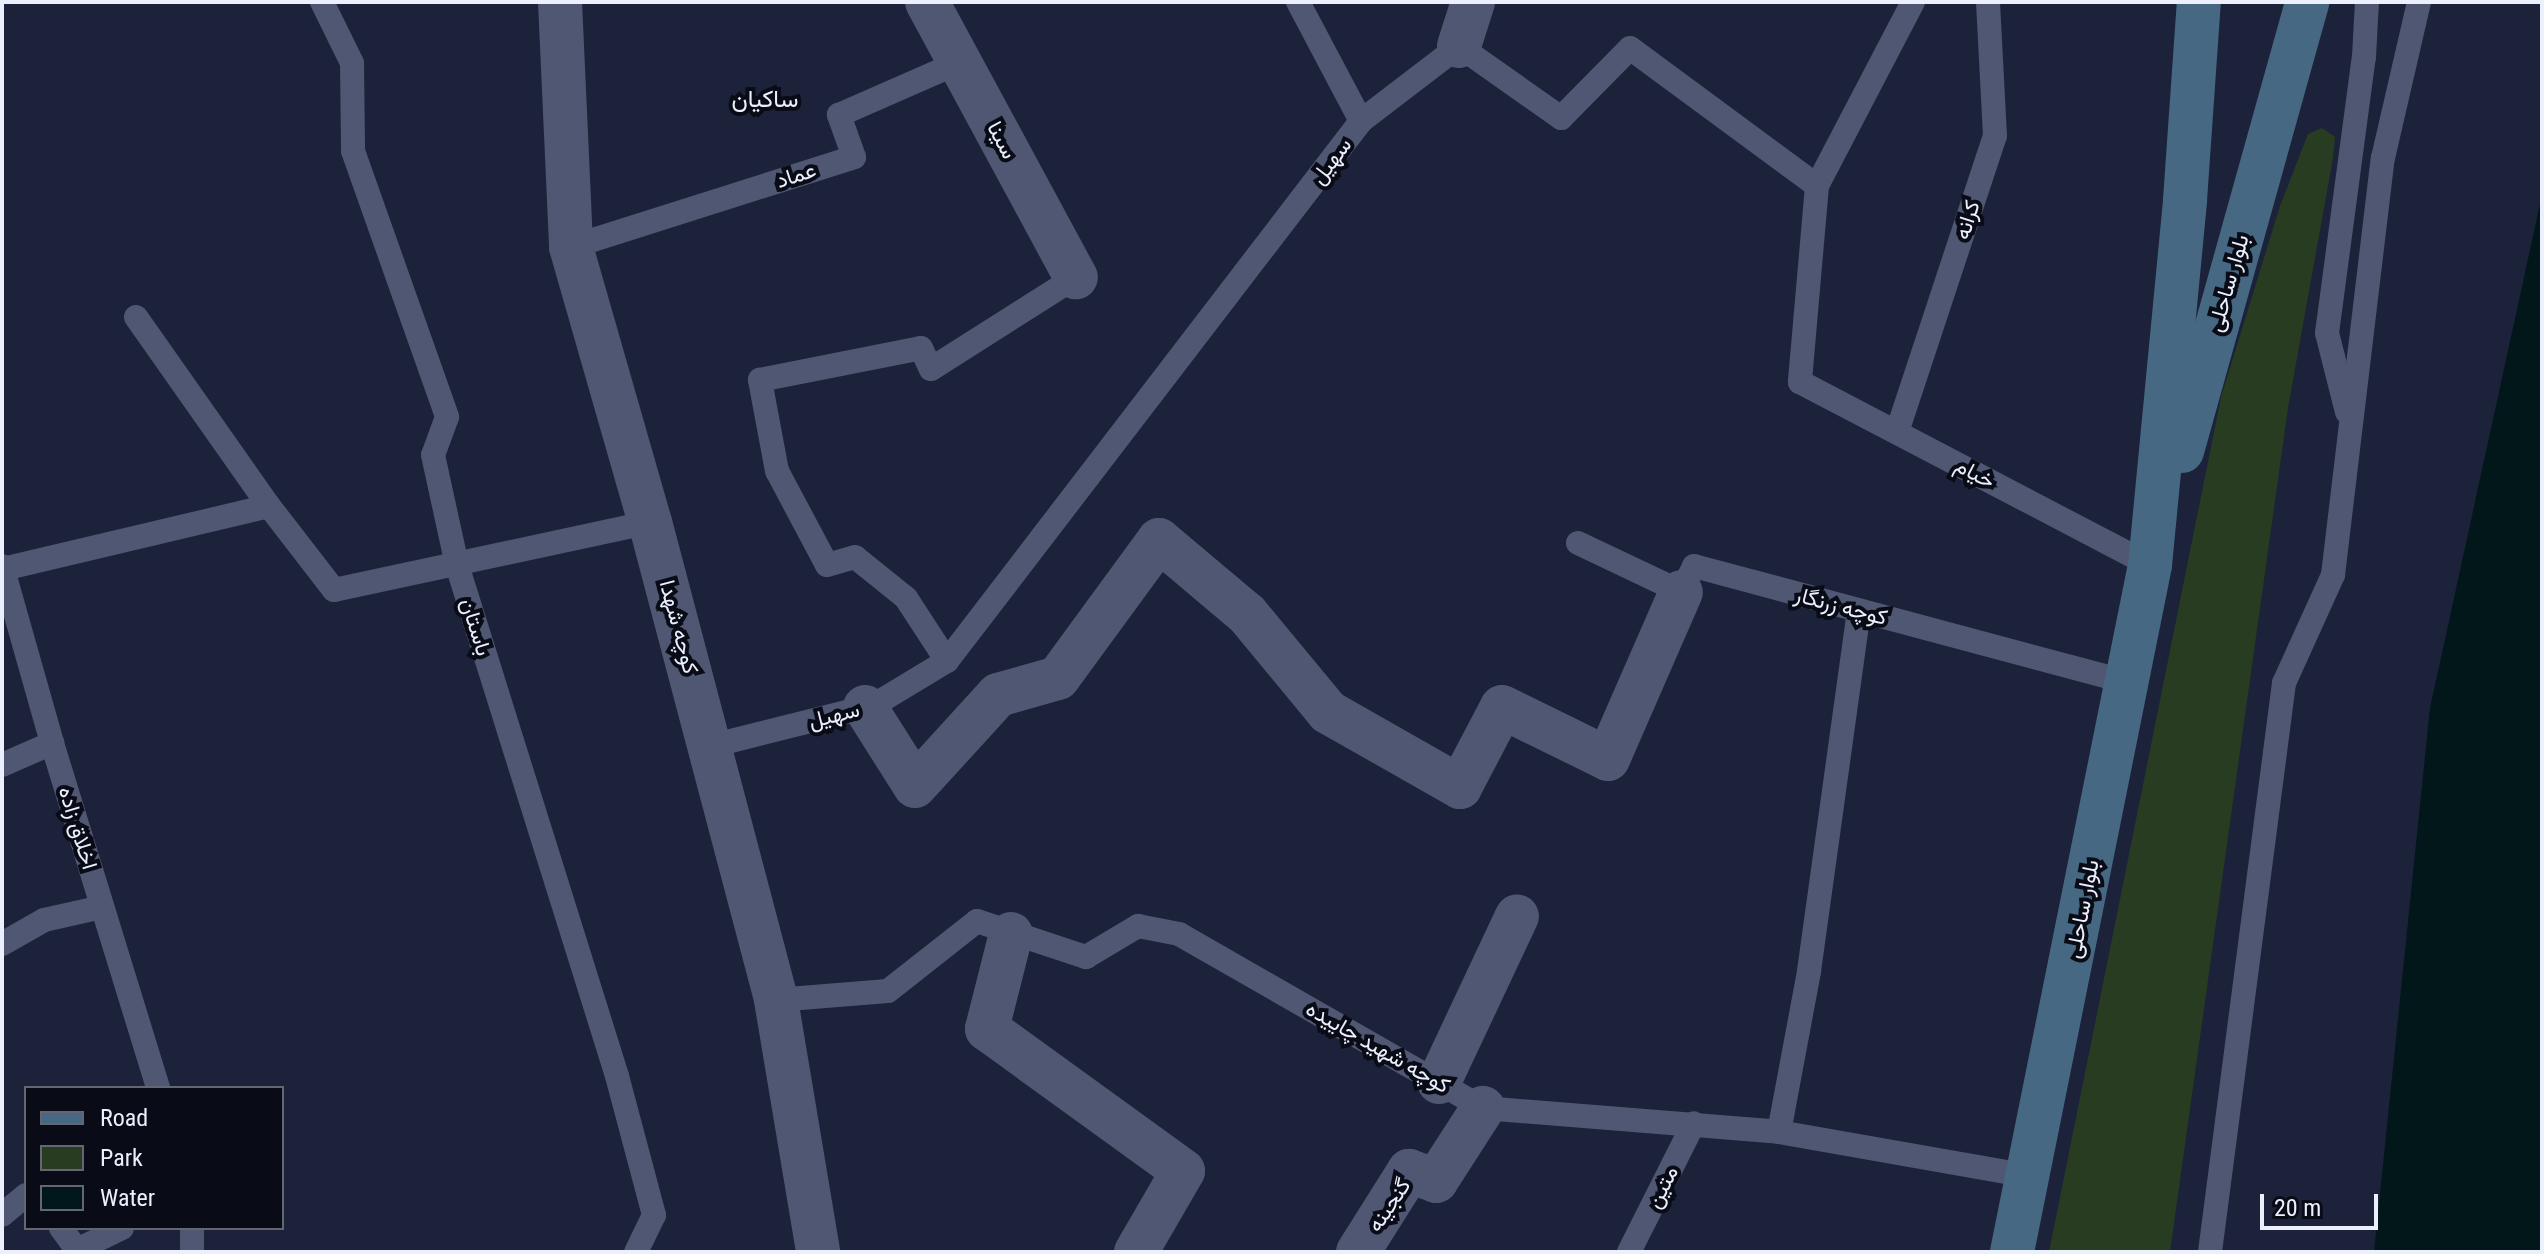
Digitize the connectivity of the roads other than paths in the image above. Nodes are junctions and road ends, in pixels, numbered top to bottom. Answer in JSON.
{"nodes":[{"id":1,"x":560,"y":2,"type":"edge"},
{"id":2,"x":927,"y":2,"type":"edge"},
{"id":3,"x":1298,"y":2,"type":"edge"},
{"id":4,"x":1473,"y":2,"type":"edge"},
{"id":5,"x":1913,"y":2,"type":"edge"},
{"id":6,"x":1988,"y":2,"type":"edge"},
{"id":7,"x":2199,"y":2,"type":"edge"},
{"id":8,"x":2307,"y":2,"type":"edge"},
{"id":9,"x":2367,"y":2,"type":"edge"},
{"id":10,"x":2419,"y":2,"type":"edge"},
{"id":11,"x":327,"y":5,"type":"edge"},
{"id":12,"x":1459,"y":46,"type":"junction"},
{"id":13,"x":960,"y":62,"type":"junction"},
{"id":14,"x":1361,"y":121,"type":"junction"},
{"id":15,"x":1817,"y":186,"type":"junction"},
{"id":16,"x":571,"y":247,"type":"junction"},
{"id":17,"x":1076,"y":277,"type":"joint"},
{"id":18,"x":136,"y":317,"type":"dead end"},
{"id":19,"x":2351,"y":426,"type":"junction"},
{"id":20,"x":1897,"y":432,"type":"junction"},
{"id":21,"x":269,"y":506,"type":"junction"},
{"id":22,"x":650,"y":522,"type":"junction"},
{"id":23,"x":1578,"y":543,"type":"dead end"},
{"id":24,"x":457,"y":565,"type":"junction"},
{"id":25,"x":2150,"y":565,"type":"junction"},
{"id":26,"x":2,"y":567,"type":"edge"},
{"id":27,"x":1681,"y":592,"type":"junction"},
{"id":28,"x":1859,"y":611,"type":"junction"},
{"id":29,"x":947,"y":661,"type":"junction"},
{"id":30,"x":2128,"y":682,"type":"junction"},
{"id":31,"x":865,"y":707,"type":"junction"},
{"id":32,"x":52,"y":743,"type":"junction"},
{"id":33,"x":711,"y":746,"type":"junction"},
{"id":34,"x":2,"y":765,"type":"edge"},
{"id":35,"x":102,"y":907,"type":"junction"},
{"id":36,"x":1517,"y":916,"type":"dead end"},
{"id":37,"x":1011,"y":934,"type":"junction"},
{"id":38,"x":2,"y":944,"type":"edge"},
{"id":39,"x":776,"y":1000,"type":"junction"},
{"id":40,"x":1439,"y":1082,"type":"junction"},
{"id":41,"x":157,"y":1086,"type":"edge"},
{"id":42,"x":1483,"y":1108,"type":"junction"},
{"id":43,"x":1694,"y":1123,"type":"junction"},
{"id":44,"x":1779,"y":1132,"type":"junction"},
{"id":45,"x":2028,"y":1176,"type":"junction"},
{"id":46,"x":24,"y":1197,"type":"edge"},
{"id":47,"x":2,"y":1215,"type":"edge"},
{"id":48,"x":62,"y":1230,"type":"edge"},
{"id":49,"x":118,"y":1230,"type":"edge"},
{"id":50,"x":192,"y":1230,"type":"edge"},
{"id":51,"x":192,"y":1252,"type":"edge"},
{"id":52,"x":636,"y":1252,"type":"edge"},
{"id":53,"x":818,"y":1252,"type":"edge"},
{"id":54,"x":1136,"y":1252,"type":"edge"},
{"id":55,"x":1358,"y":1252,"type":"edge"},
{"id":56,"x":1629,"y":1252,"type":"edge"},
{"id":57,"x":2012,"y":1252,"type":"edge"},
{"id":58,"x":2210,"y":1252,"type":"edge"}],
"edges":[{"from":1,"to":16,"type":"street","name":"کوچه شهدا"},
{"from":2,"to":13,"type":"street","name":"سینا"},
{"from":3,"to":14,"type":"lane"},
{"from":4,"to":12,"type":"street"},
{"from":5,"to":15,"type":"lane"},
{"from":6,"to":20,"type":"lane","name":"کرانه"},
{"from":7,"to":25,"type":"main road","name":"بلوار ساحلی"},
{"from":8,"to":25,"type":"main road","name":"بلوار ساحلی"},
{"from":9,"to":19,"type":"lane"},
{"from":10,"to":19,"type":"lane"},
{"from":11,"to":24,"type":"lane","name":"باستان"},
{"from":12,"to":14,"type":"lane","name":"سهیل"},
{"from":12,"to":15,"type":"lane"},
{"from":13,"to":16,"type":"lane","name":"عماد"},
{"from":13,"to":17,"type":"street","name":"سینا"},
{"from":14,"to":29,"type":"lane","name":"سهیل"},
{"from":15,"to":20,"type":"lane","name":"خیام"},
{"from":16,"to":22,"type":"street","name":"کوچه شهدا"},
{"from":17,"to":29,"type":"lane"},
{"from":18,"to":21,"type":"lane"},
{"from":19,"to":58,"type":"lane"},
{"from":20,"to":25,"type":"lane","name":"خیام"},
{"from":21,"to":24,"type":"lane"},
{"from":21,"to":26,"type":"lane"},
{"from":22,"to":24,"type":"lane"},
{"from":22,"to":33,"type":"street","name":"کوچه شهدا"},
{"from":23,"to":27,"type":"lane"},
{"from":24,"to":52,"type":"lane","name":"باستان"},
{"from":25,"to":30,"type":"main road","name":"بلوار ساحلی"},
{"from":26,"to":32,"type":"lane","name":"اخلاق زاده"},
{"from":27,"to":28,"type":"lane","name":"کوچه زرنگار"},
{"from":27,"to":31,"type":"street"},
{"from":28,"to":30,"type":"lane","name":"کوچه زرنگار"},
{"from":28,"to":44,"type":"lane"},
{"from":29,"to":31,"type":"lane","name":"سهیل"},
{"from":30,"to":45,"type":"main road","name":"بلوار ساحلی"},
{"from":31,"to":33,"type":"lane","name":"سهیل"},
{"from":32,"to":34,"type":"lane"},
{"from":32,"to":35,"type":"lane","name":"اخلاق زاده"},
{"from":33,"to":39,"type":"street","name":"کوچه شهدا"},
{"from":35,"to":38,"type":"lane"},
{"from":35,"to":41,"type":"lane","name":"اخلاق زاده"},
{"from":36,"to":40,"type":"street"},
{"from":37,"to":39,"type":"lane","name":"کوچه شهید چاییده"},
{"from":37,"to":40,"type":"lane","name":"کوچه شهید چاییده"},
{"from":37,"to":54,"type":"street"},
{"from":39,"to":53,"type":"street","name":"کوچه شهدا"},
{"from":40,"to":42,"type":"lane","name":"کوچه شهید چاییده"},
{"from":42,"to":43,"type":"lane","name":"کوچه شهید چاییده"},
{"from":42,"to":55,"type":"street","name":"گنجینه"},
{"from":43,"to":44,"type":"lane","name":"کوچه شهید چاییده"},
{"from":43,"to":56,"type":"lane","name":"متین"},
{"from":44,"to":45,"type":"lane","name":"کوچه شهید چاییده"},
{"from":45,"to":57,"type":"main road","name":"بلوار ساحلی"},
{"from":46,"to":47,"type":"lane"},
{"from":48,"to":49,"type":"lane"},
{"from":50,"to":51,"type":"lane"}]}
